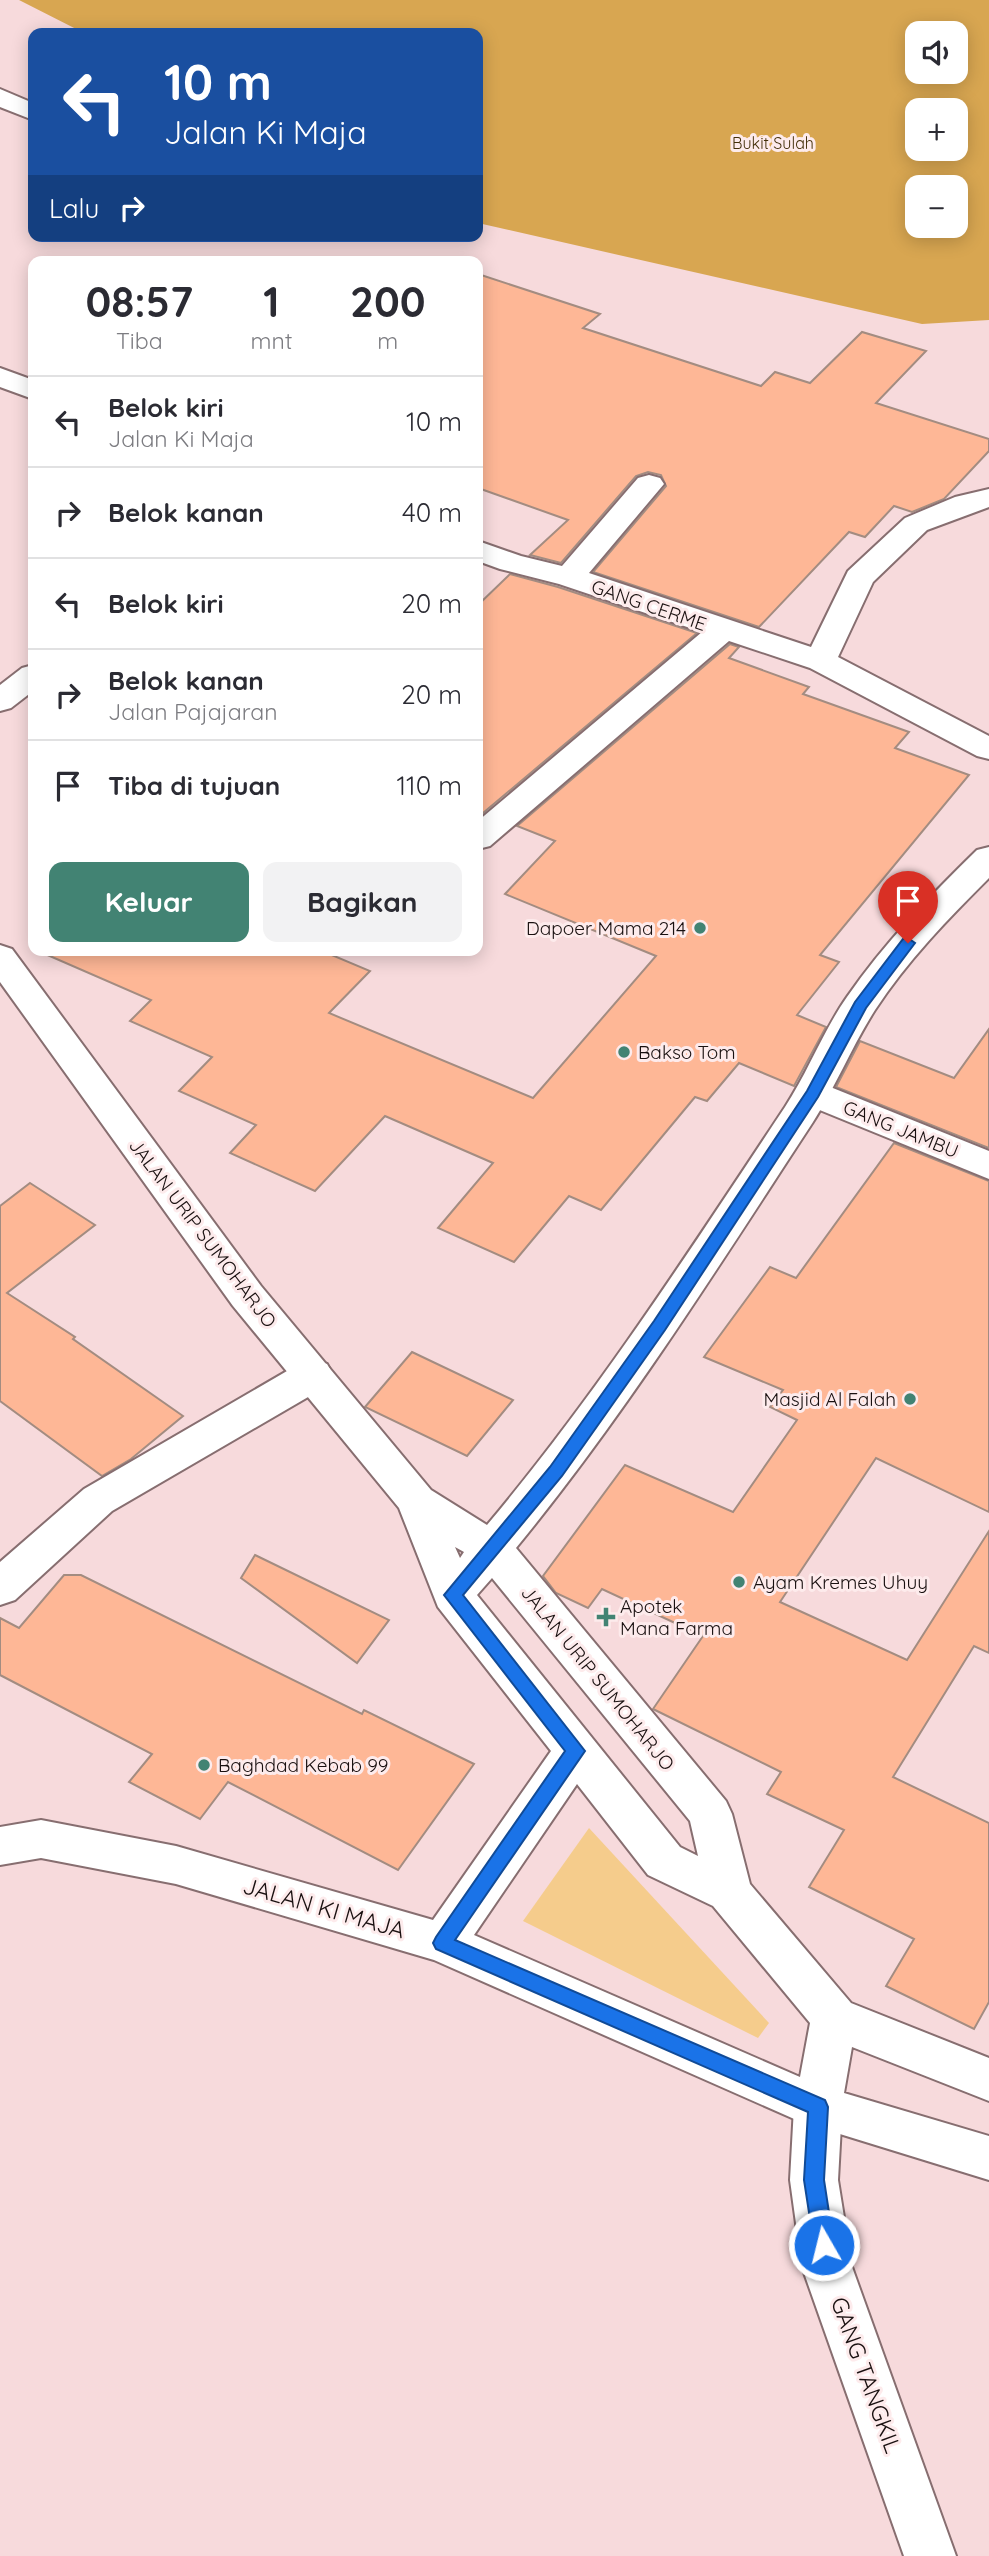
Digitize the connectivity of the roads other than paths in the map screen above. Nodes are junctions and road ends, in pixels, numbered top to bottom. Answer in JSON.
{"nodes":[{"id":1,"x":0,"y":97,"type":"edge"},
{"id":2,"x":28,"y":110,"type":"edge"},
{"id":3,"x":0,"y":377,"type":"edge"},
{"id":4,"x":28,"y":388,"type":"edge"},
{"id":5,"x":649,"y":484,"type":"dead end"},
{"id":6,"x":989,"y":498,"type":"edge"},
{"id":7,"x":483,"y":552,"type":"edge"},
{"id":8,"x":569,"y":577,"type":"junction"},
{"id":9,"x":723,"y":631,"type":"junction"},
{"id":10,"x":821,"y":661,"type":"junction"},
{"id":11,"x":28,"y":679,"type":"edge"},
{"id":12,"x":0,"y":701,"type":"edge"},
{"id":13,"x":989,"y":749,"type":"edge"},
{"id":14,"x":483,"y":834,"type":"edge"},
{"id":15,"x":989,"y":858,"type":"edge"},
{"id":16,"x":0,"y":957,"type":"edge"},
{"id":17,"x":813,"y":1093,"type":"junction"},
{"id":18,"x":989,"y":1166,"type":"edge"},
{"id":19,"x":313,"y":1375,"type":"junction"},
{"id":20,"x":417,"y":1501,"type":"junction"},
{"id":21,"x":493,"y":1550,"type":"junction"},
{"id":22,"x":0,"y":1588,"type":"edge"},
{"id":23,"x":453,"y":1595,"type":"junction"},
{"id":24,"x":576,"y":1751,"type":"junction"},
{"id":25,"x":0,"y":1846,"type":"edge"},
{"id":26,"x":729,"y":1892,"type":"junction"},
{"id":27,"x":443,"y":1943,"type":"junction"},
{"id":28,"x":834,"y":2018,"type":"junction"},
{"id":29,"x":989,"y":2080,"type":"edge"},
{"id":30,"x":818,"y":2107,"type":"junction"},
{"id":31,"x":989,"y":2158,"type":"edge"},
{"id":32,"x":930,"y":2556,"type":"edge"}],
"edges":[{"from":1,"to":2,"type":"main road"},
{"from":3,"to":4,"type":"main road"},
{"from":5,"to":8,"type":"main road"},
{"from":6,"to":10,"type":"main road"},
{"from":7,"to":8,"type":"main road","name":"GANG CERME"},
{"from":8,"to":9,"type":"main road","name":"GANG CERME"},
{"from":9,"to":10,"type":"main road","name":"GANG CERME"},
{"from":9,"to":14,"type":"main road"},
{"from":10,"to":13,"type":"main road","name":"GANG CERME"},
{"from":11,"to":12,"type":"main road"},
{"from":15,"to":17,"type":"main road"},
{"from":16,"to":19,"type":"main road","name":"JALAN URIP SUMOHARJO"},
{"from":17,"to":18,"type":"main road","name":"GANG JAMBU"},
{"from":17,"to":21,"type":"main road"},
{"from":19,"to":20,"type":"main road","name":"JALAN URIP SUMOHARJO"},
{"from":19,"to":22,"type":"main road"},
{"from":20,"to":21,"type":"main road","name":"JALAN URIP SUMOHARJO"},
{"from":20,"to":23,"type":"main road","name":"JALAN URIP SUMOHARJO"},
{"from":21,"to":23,"type":"main road"},
{"from":21,"to":26,"type":"main road","name":"JALAN URIP SUMOHARJO"},
{"from":23,"to":24,"type":"main road","name":"JALAN URIP SUMOHARJO"},
{"from":24,"to":26,"type":"main road","name":"JALAN URIP SUMOHARJO"},
{"from":24,"to":27,"type":"main road"},
{"from":25,"to":27,"type":"main road","name":"JALAN KI MAJA"},
{"from":26,"to":28,"type":"main road","name":"JALAN URIP SUMOHARJO"},
{"from":27,"to":30,"type":"main road","name":"JALAN KI MAJA"},
{"from":28,"to":29,"type":"main road"},
{"from":28,"to":30,"type":"main road"},
{"from":30,"to":31,"type":"main road","name":"JALAN KI MAJA"},
{"from":30,"to":32,"type":"main road","name":"GANG TANGKIL"}]}
